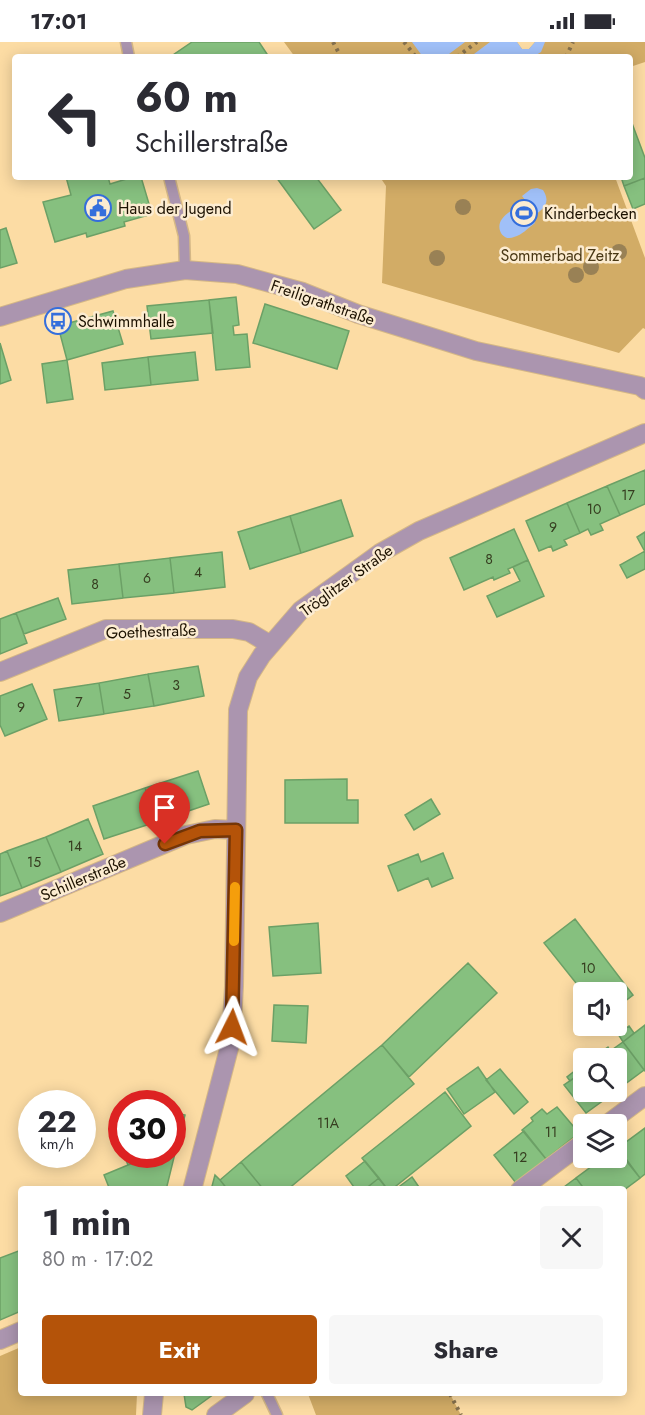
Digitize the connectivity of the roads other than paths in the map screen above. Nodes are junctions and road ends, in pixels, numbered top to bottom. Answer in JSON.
{"nodes":[{"id":1,"x":170,"y":180,"type":"edge"},
{"id":2,"x":185,"y":270,"type":"junction"},
{"id":3,"x":0,"y":317,"type":"edge"},
{"id":4,"x":645,"y":390,"type":"edge"},
{"id":5,"x":645,"y":433,"type":"edge"},
{"id":6,"x":271,"y":645,"type":"junction"},
{"id":7,"x":0,"y":672,"type":"edge"},
{"id":8,"x":236,"y":830,"type":"junction"},
{"id":9,"x":0,"y":913,"type":"edge"},
{"id":10,"x":645,"y":1096,"type":"edge"},
{"id":11,"x":621,"y":1114,"type":"edge"},
{"id":12,"x":573,"y":1150,"type":"edge"},
{"id":13,"x":193,"y":1186,"type":"edge"},
{"id":14,"x":525,"y":1186,"type":"edge"},
{"id":15,"x":18,"y":1332,"type":"edge"},
{"id":16,"x":0,"y":1340,"type":"edge"},
{"id":17,"x":154,"y":1396,"type":"edge"},
{"id":18,"x":242,"y":1396,"type":"edge"},
{"id":19,"x":268,"y":1396,"type":"edge"},
{"id":20,"x":152,"y":1415,"type":"edge"},
{"id":21,"x":216,"y":1415,"type":"edge"},
{"id":22,"x":277,"y":1415,"type":"edge"}],
"edges":[{"from":1,"to":2,"type":"lane"},
{"from":2,"to":3,"type":"street","name":"Freiligrathstraße"},
{"from":2,"to":4,"type":"street","name":"Freiligrathstraße"},
{"from":5,"to":6,"type":"street","name":"Tröglitzer Straße"},
{"from":6,"to":7,"type":"street","name":"Goethestraße"},
{"from":6,"to":8,"type":"street","name":"Tröglitzer Straße"},
{"from":8,"to":9,"type":"street","name":"Schillerstraße"},
{"from":8,"to":13,"type":"street","name":"Tröglitzer Straße"},
{"from":10,"to":11,"type":"street"},
{"from":12,"to":14,"type":"street"},
{"from":15,"to":16,"type":"street"},
{"from":17,"to":20,"type":"street"},
{"from":18,"to":21,"type":"street"},
{"from":19,"to":22,"type":"lane"}]}
